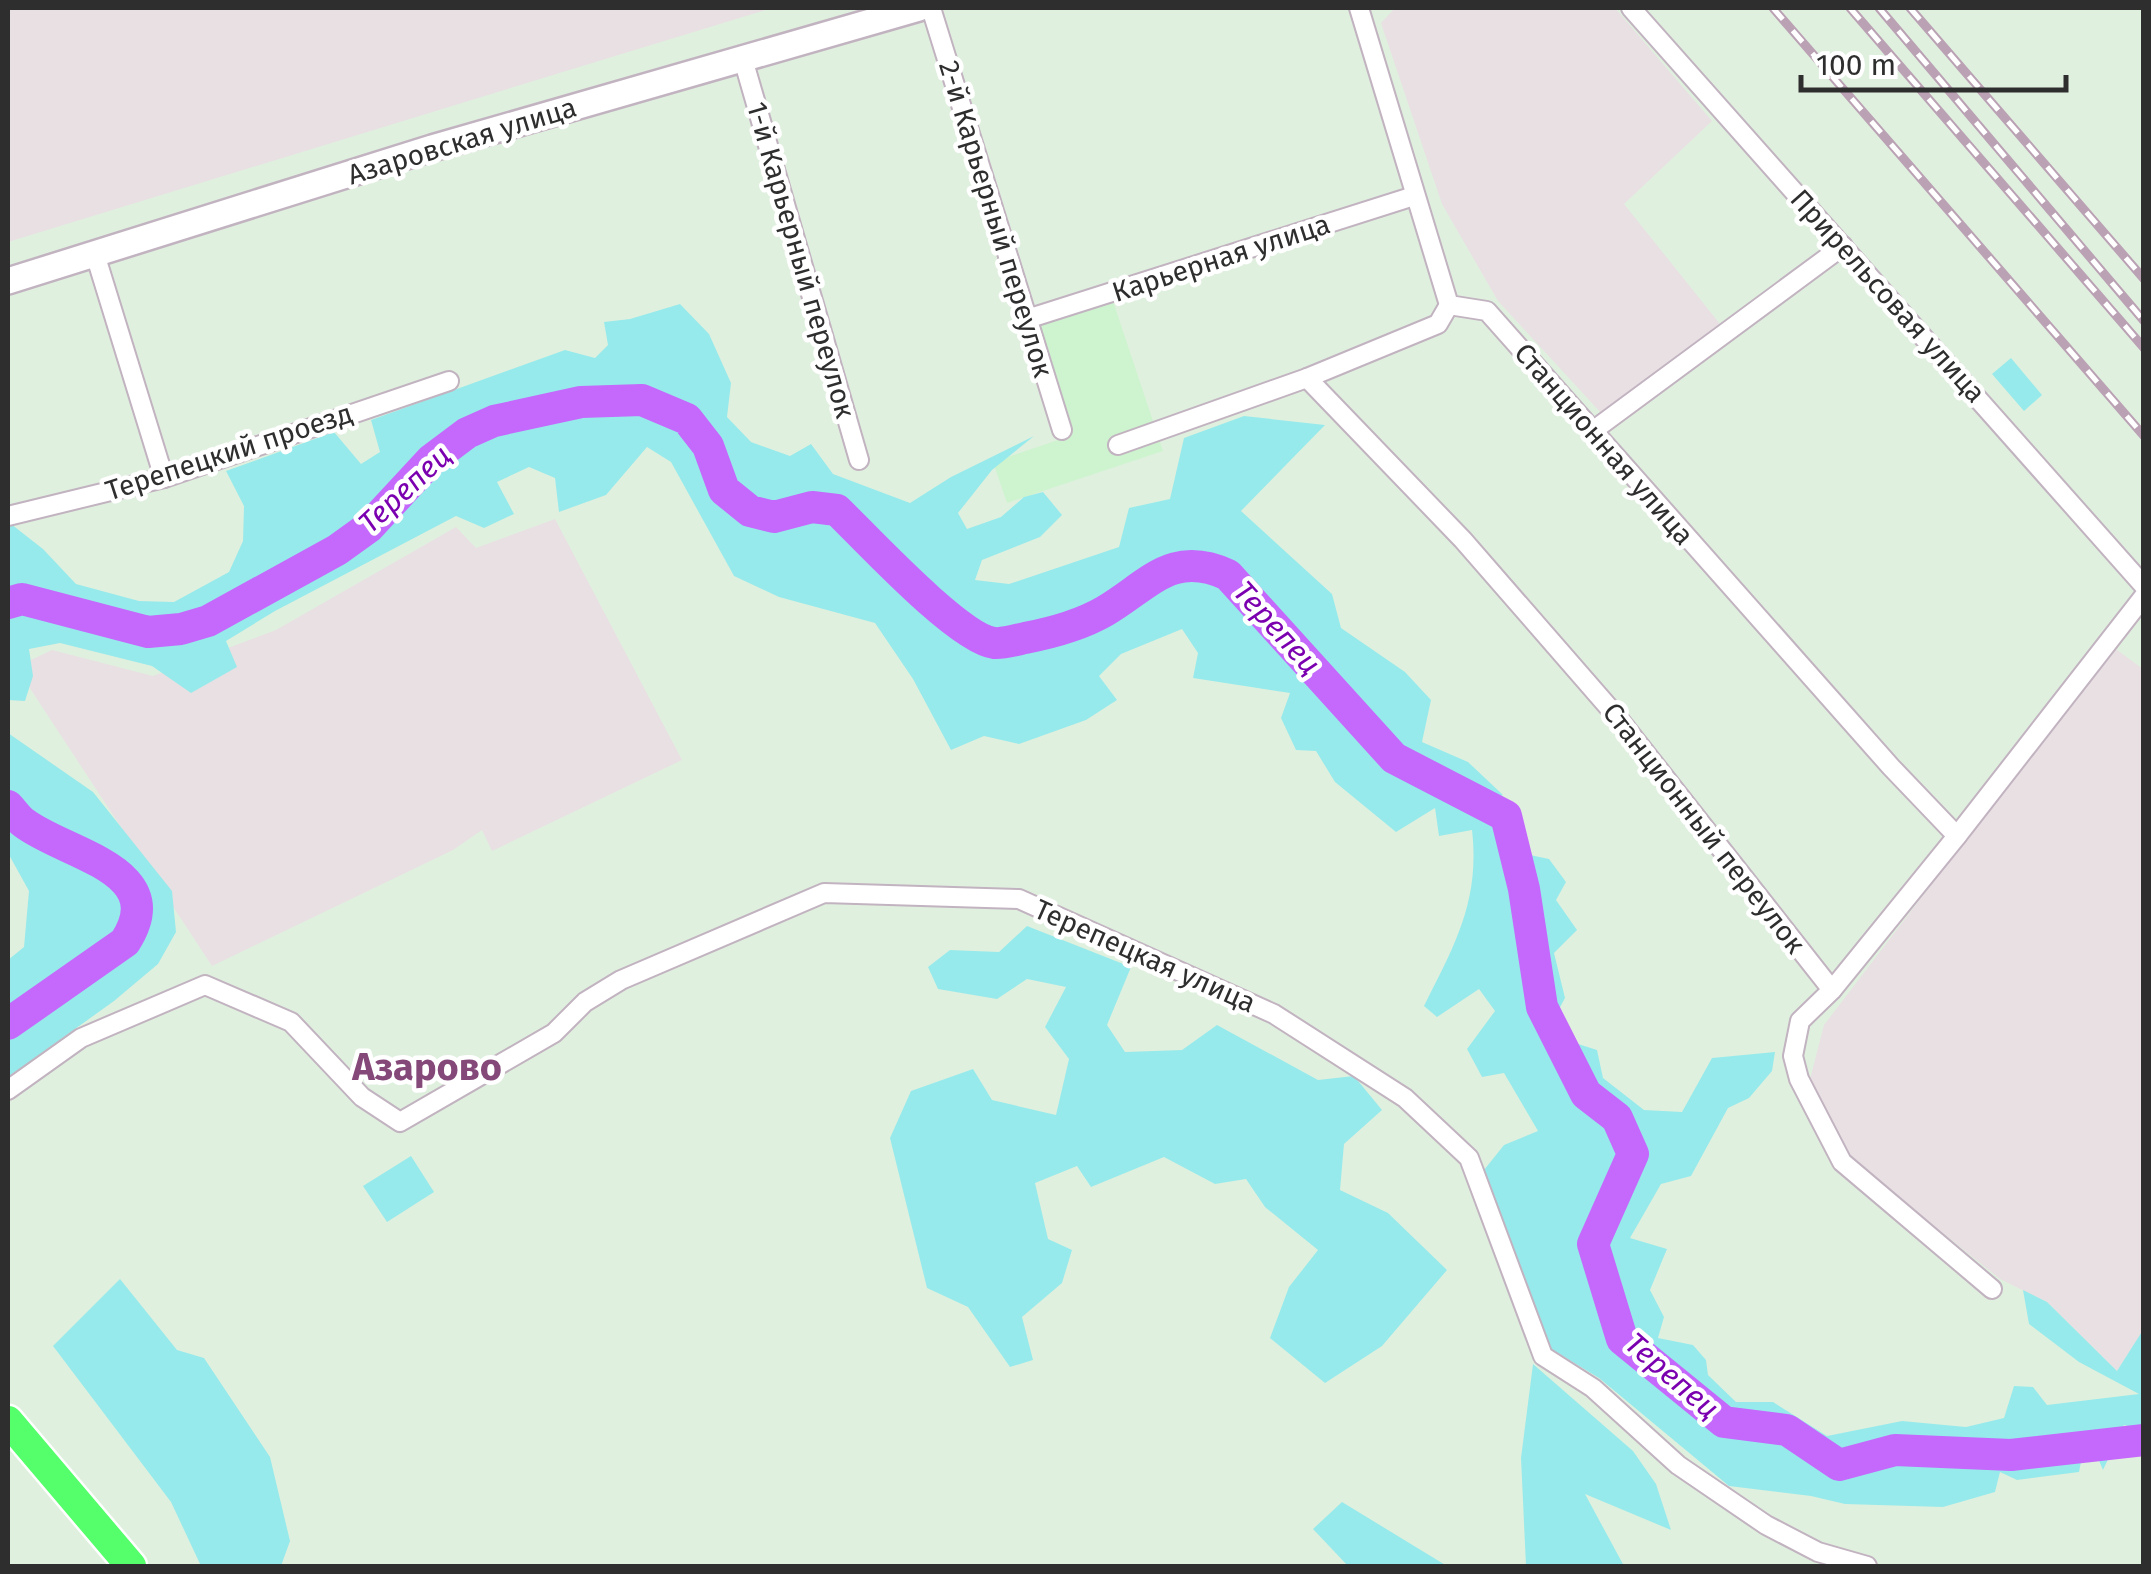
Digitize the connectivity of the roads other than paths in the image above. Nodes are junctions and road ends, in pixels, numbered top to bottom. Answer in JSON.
{"nodes":[{"id":1,"x":919,"y":8,"type":"edge"},
{"id":2,"x":931,"y":8,"type":"edge"},
{"id":3,"x":1359,"y":8,"type":"edge"},
{"id":4,"x":1631,"y":8,"type":"edge"},
{"id":5,"x":743,"y":59,"type":"junction"},
{"id":6,"x":1414,"y":196,"type":"junction"},
{"id":7,"x":1844,"y":246,"type":"junction"},
{"id":8,"x":95,"y":254,"type":"junction"},
{"id":9,"x":8,"y":281,"type":"edge"},
{"id":10,"x":1449,"y":305,"type":"junction"},
{"id":11,"x":1027,"y":319,"type":"junction"},
{"id":12,"x":1307,"y":378,"type":"junction"},
{"id":13,"x":448,"y":380,"type":"dead end"},
{"id":14,"x":1062,"y":430,"type":"dead end"},
{"id":15,"x":1594,"y":430,"type":"junction"},
{"id":16,"x":1118,"y":445,"type":"dead end"},
{"id":17,"x":859,"y":460,"type":"dead end"},
{"id":18,"x":164,"y":478,"type":"junction"},
{"id":19,"x":8,"y":516,"type":"edge"},
{"id":20,"x":2144,"y":586,"type":"edge"},
{"id":21,"x":2144,"y":596,"type":"edge"},
{"id":22,"x":1957,"y":836,"type":"junction"},
{"id":23,"x":1832,"y":990,"type":"junction"},
{"id":24,"x":8,"y":1090,"type":"edge"},
{"id":25,"x":1992,"y":1289,"type":"dead end"},
{"id":26,"x":8,"y":1422,"type":"edge"},
{"id":27,"x":131,"y":1566,"type":"edge"},
{"id":28,"x":1867,"y":1566,"type":"edge"}],
"edges":[{"from":1,"to":5,"type":"street","name":"Азаровская улица"},
{"from":2,"to":11,"type":"street","name":"2-й Карьерный переулок"},
{"from":3,"to":6,"type":"street"},
{"from":4,"to":7,"type":"street","name":"Прирельсовая улица"},
{"from":5,"to":8,"type":"street","name":"Азаровская улица"},
{"from":5,"to":17,"type":"street","name":"1-й Карьерный переулок"},
{"from":6,"to":10,"type":"street"},
{"from":6,"to":11,"type":"street","name":"Карьерная улица"},
{"from":7,"to":15,"type":"street"},
{"from":7,"to":20,"type":"street","name":"Прирельсовая улица"},
{"from":8,"to":9,"type":"street","name":"Азаровская улица"},
{"from":8,"to":18,"type":"street"},
{"from":10,"to":12,"type":"street"},
{"from":10,"to":15,"type":"street","name":"Станционная улица"},
{"from":11,"to":14,"type":"street","name":"2-й Карьерный переулок"},
{"from":12,"to":16,"type":"street"},
{"from":12,"to":23,"type":"street","name":"Станционный переулок"},
{"from":13,"to":18,"type":"street","name":"Терепецкий проезд"},
{"from":15,"to":22,"type":"street","name":"Станционная улица"},
{"from":18,"to":19,"type":"street","name":"Терепецкий проезд"},
{"from":21,"to":22,"type":"street"},
{"from":22,"to":23,"type":"street"},
{"from":23,"to":25,"type":"street"},
{"from":24,"to":28,"type":"street","name":"Терепецкая улица"},
{"from":26,"to":27,"type":"main road"}]}
